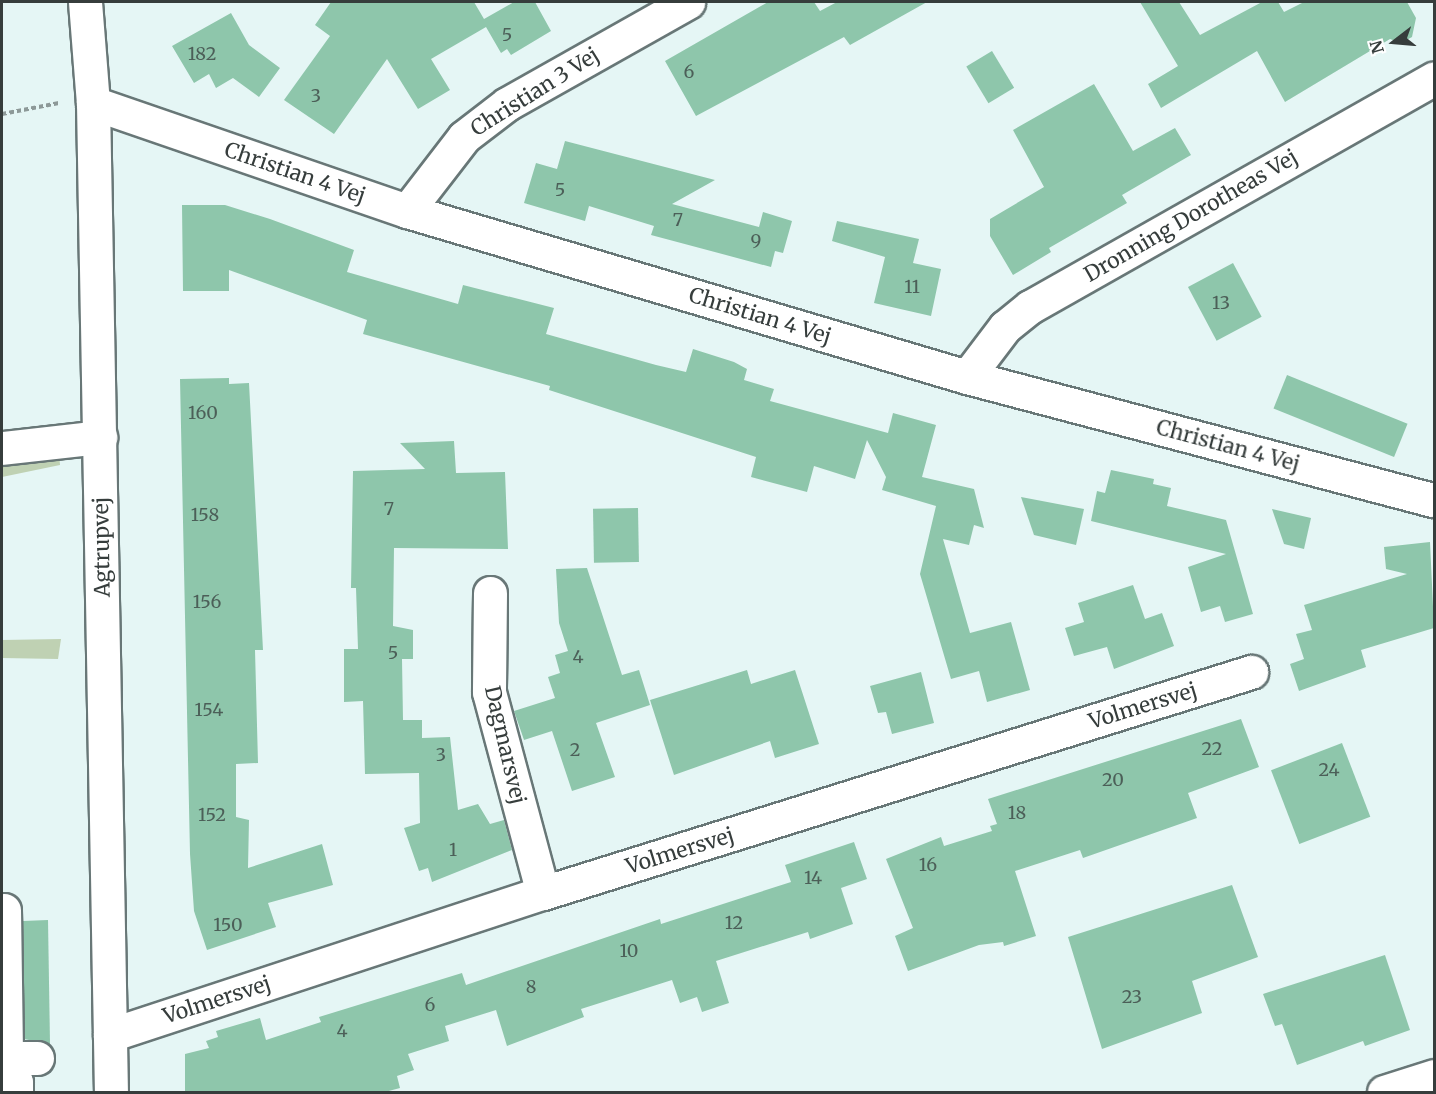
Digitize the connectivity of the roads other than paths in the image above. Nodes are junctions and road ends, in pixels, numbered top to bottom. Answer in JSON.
{"nodes":[{"id":1,"x":85,"y":2,"type":"edge"},
{"id":2,"x":688,"y":2,"type":"edge"},
{"id":3,"x":1434,"y":78,"type":"edge"},
{"id":4,"x":93,"y":103,"type":"junction"},
{"id":5,"x":406,"y":211,"type":"junction"},
{"id":6,"x":967,"y":377,"type":"junction"},
{"id":7,"x":100,"y":438,"type":"junction"},
{"id":8,"x":2,"y":448,"type":"edge"},
{"id":9,"x":1434,"y":500,"type":"edge"},
{"id":10,"x":490,"y":593,"type":"dead end"},
{"id":11,"x":1251,"y":672,"type":"dead end"},
{"id":12,"x":543,"y":893,"type":"junction"},
{"id":13,"x":4,"y":910,"type":"dead end"},
{"id":14,"x":110,"y":1035,"type":"junction"},
{"id":15,"x":12,"y":1064,"type":"edge"},
{"id":16,"x":1434,"y":1076,"type":"edge"},
{"id":17,"x":16,"y":1092,"type":"edge"},
{"id":18,"x":111,"y":1092,"type":"edge"},
{"id":19,"x":1384,"y":1092,"type":"edge"}],
"edges":[{"from":1,"to":4,"type":"street","name":"Agtrupvej"},
{"from":2,"to":5,"type":"street","name":"Christian 3 Vej"},
{"from":3,"to":6,"type":"street","name":"Dronning Dorotheas Vej"},
{"from":4,"to":5,"type":"street","name":"Christian 4 Vej"},
{"from":4,"to":7,"type":"street","name":"Agtrupvej"},
{"from":5,"to":6,"type":"street","name":"Christian 4 Vej"},
{"from":6,"to":9,"type":"street","name":"Christian 4 Vej"},
{"from":7,"to":8,"type":"street"},
{"from":7,"to":14,"type":"street","name":"Agtrupvej"},
{"from":10,"to":12,"type":"street","name":"Dagmarsvej"},
{"from":11,"to":12,"type":"street","name":"Volmersvej"},
{"from":12,"to":14,"type":"street","name":"Volmersvej"},
{"from":13,"to":15,"type":"street"},
{"from":14,"to":18,"type":"street","name":"Agtrupvej"},
{"from":15,"to":17,"type":"street"},
{"from":16,"to":19,"type":"street"}]}
